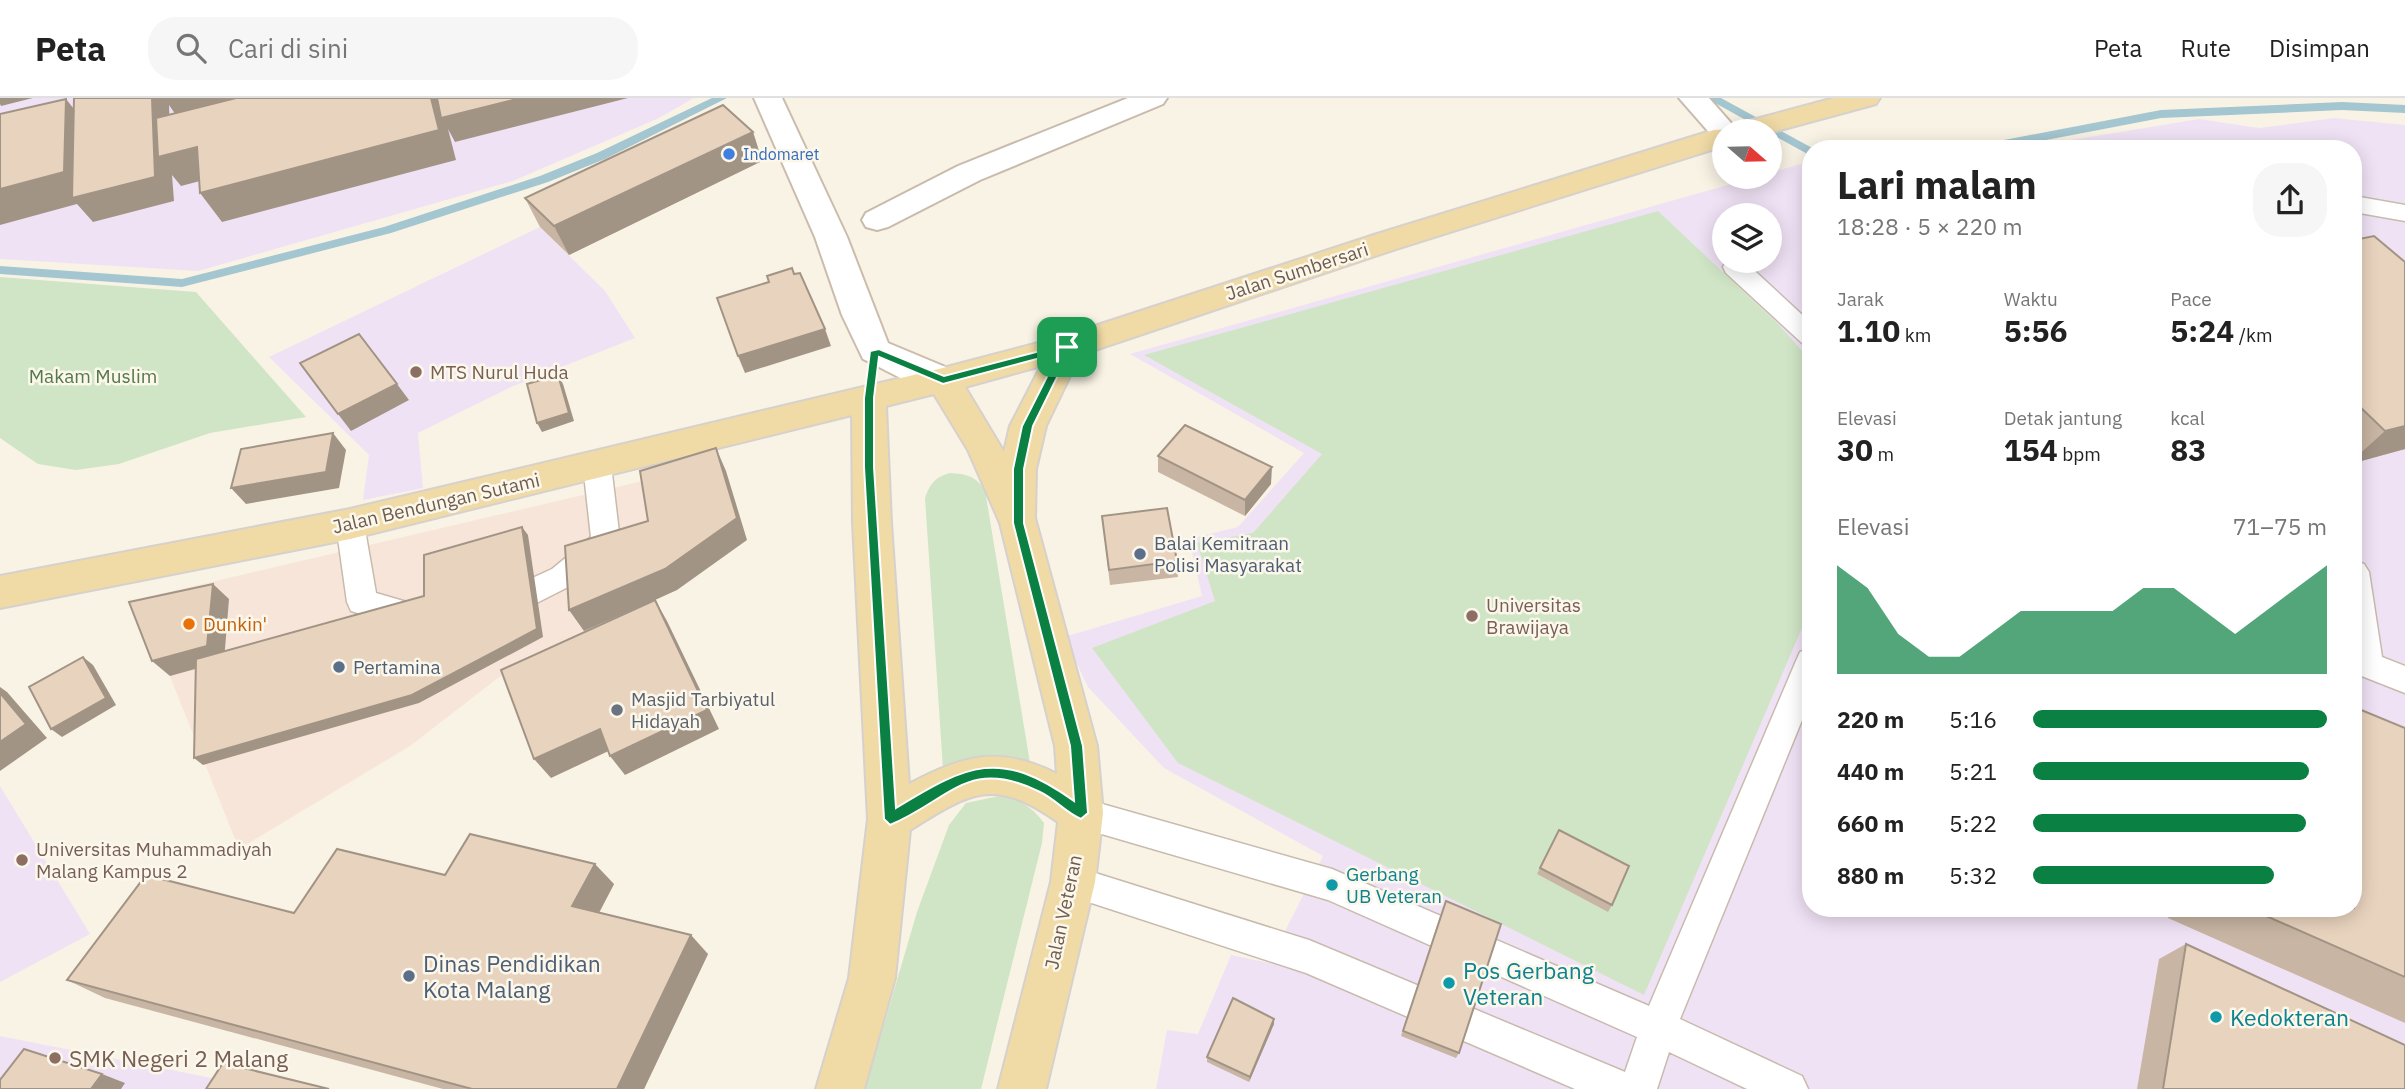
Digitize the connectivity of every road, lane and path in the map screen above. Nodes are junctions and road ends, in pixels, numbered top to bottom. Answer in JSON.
{"nodes":[{"id":1,"x":768,"y":98,"type":"edge"},
{"id":2,"x":1153,"y":98,"type":"edge"},
{"id":3,"x":1693,"y":98,"type":"edge"},
{"id":4,"x":1866,"y":98,"type":"edge"},
{"id":5,"x":1712,"y":120,"type":"edge"},
{"id":6,"x":1782,"y":121,"type":"edge"},
{"id":7,"x":1712,"y":138,"type":"edge"},
{"id":8,"x":2362,"y":205,"type":"edge"},
{"id":9,"x":2405,"y":213,"type":"edge"},
{"id":10,"x":877,"y":220,"type":"dead end"},
{"id":11,"x":1742,"y":273,"type":"edge"},
{"id":12,"x":1802,"y":329,"type":"edge"},
{"id":13,"x":1067,"y":347,"type":"junction"},
{"id":14,"x":875,"y":351,"type":"junction"},
{"id":15,"x":943,"y":380,"type":"junction"},
{"id":16,"x":869,"y":398,"type":"junction"},
{"id":17,"x":597,"y":465,"type":"junction"},
{"id":18,"x":1019,"y":523,"type":"junction"},
{"id":19,"x":350,"y":524,"type":"junction"},
{"id":20,"x":0,"y":592,"type":"edge"},
{"id":21,"x":2362,"y":662,"type":"edge"},
{"id":22,"x":2405,"y":680,"type":"edge"},
{"id":23,"x":1802,"y":683,"type":"edge"},
{"id":24,"x":1081,"y":813,"type":"junction"},
{"id":25,"x":890,"y":819,"type":"junction"},
{"id":26,"x":1073,"y":882,"type":"junction"},
{"id":27,"x":1658,"y":1028,"type":"junction"},
{"id":28,"x":839,"y":1089,"type":"edge"},
{"id":29,"x":1022,"y":1089,"type":"edge"},
{"id":30,"x":1619,"y":1089,"type":"edge"},
{"id":31,"x":1637,"y":1089,"type":"edge"},
{"id":32,"x":1789,"y":1089,"type":"edge"}],
"edges":[{"from":1,"to":14,"type":"main road"},
{"from":2,"to":10,"type":"main road"},
{"from":3,"to":5,"type":"main road"},
{"from":4,"to":6,"type":"main road"},
{"from":7,"to":13,"type":"main road","name":"Jalan Sumbersari"},
{"from":8,"to":9,"type":"lane"},
{"from":11,"to":12,"type":"lane"},
{"from":13,"to":15,"type":"main road","name":"Jalan Sumbersari"},
{"from":13,"to":18,"type":"main road"},
{"from":14,"to":15,"type":"main road"},
{"from":14,"to":16,"type":"main road"},
{"from":15,"to":16,"type":"main road","name":"Jalan Sumbersari"},
{"from":15,"to":18,"type":"main road","name":"Jalan Veteran"},
{"from":16,"to":17,"type":"main road","name":"Jalan Bendungan Sutami"},
{"from":16,"to":25,"type":"main road"},
{"from":17,"to":19,"type":"main road","name":"Jalan Bendungan Sutami"},
{"from":17,"to":19,"type":"lane"},
{"from":18,"to":24,"type":"main road","name":"Jalan Veteran"},
{"from":19,"to":20,"type":"main road","name":"Jalan Bendungan Sutami"},
{"from":21,"to":22,"type":"lane"},
{"from":23,"to":27,"type":"lane"},
{"from":24,"to":25,"type":"main road"},
{"from":24,"to":26,"type":"main road","name":"Jalan Veteran"},
{"from":24,"to":27,"type":"lane"},
{"from":25,"to":28,"type":"main road"},
{"from":26,"to":29,"type":"main road","name":"Jalan Veteran"},
{"from":26,"to":30,"type":"lane"},
{"from":27,"to":31,"type":"lane"},
{"from":27,"to":32,"type":"lane"}]}
